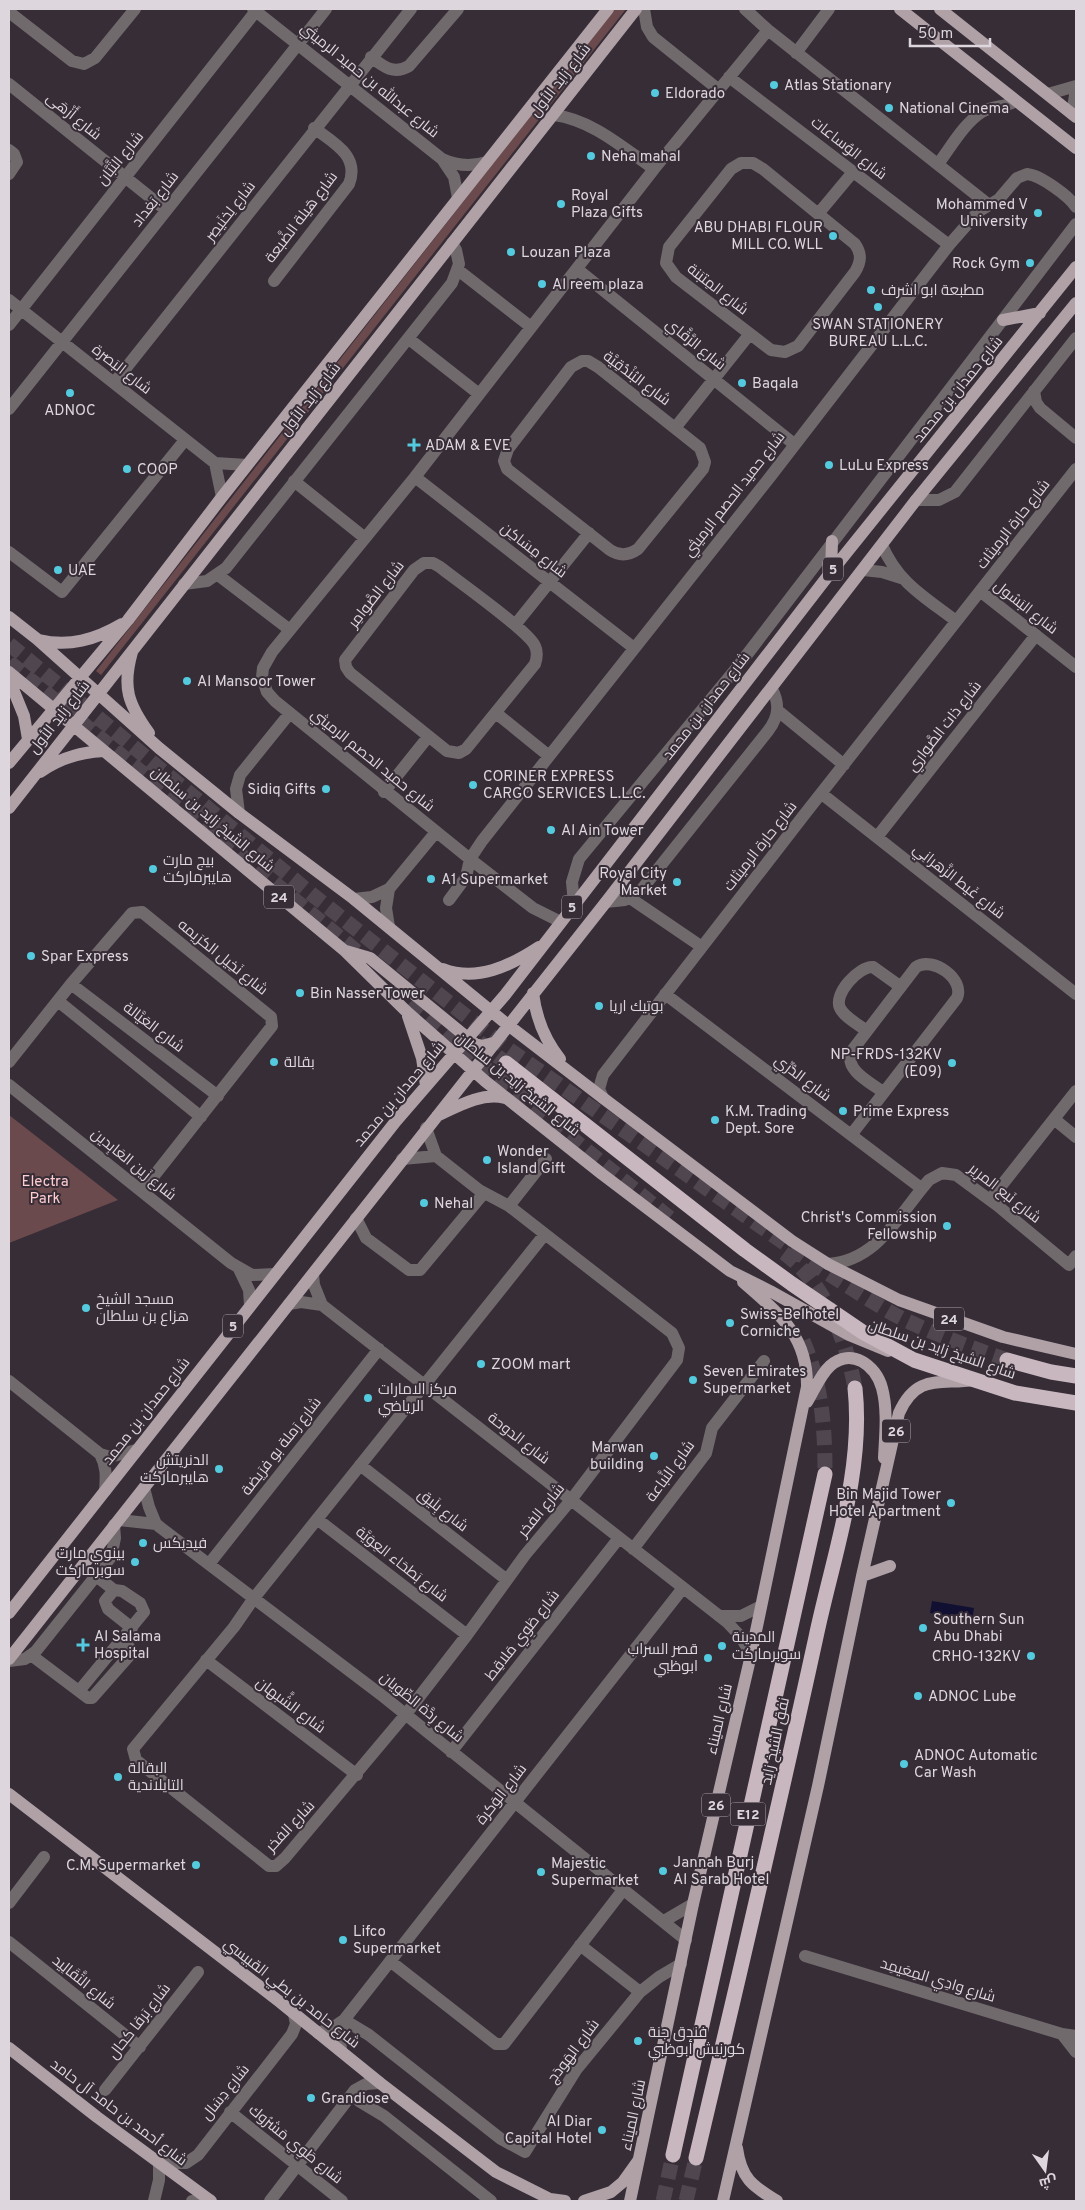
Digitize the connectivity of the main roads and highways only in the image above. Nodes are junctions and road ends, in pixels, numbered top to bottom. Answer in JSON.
{"nodes":[{"id":1,"x":608,"y":9,"type":"edge"},
{"id":2,"x":636,"y":9,"type":"edge"},
{"id":3,"x":900,"y":9,"type":"edge"},
{"id":4,"x":940,"y":9,"type":"edge"},
{"id":5,"x":1074,"y":115,"type":"edge"},
{"id":6,"x":1076,"y":148,"type":"edge"},
{"id":7,"x":1076,"y":260,"type":"edge"},
{"id":8,"x":1076,"y":267,"type":"edge"},
{"id":9,"x":1067,"y":279,"type":"junction"},
{"id":10,"x":1076,"y":302,"type":"edge"},
{"id":11,"x":1040,"y":313,"type":"junction"},
{"id":12,"x":1002,"y":320,"type":"road end"},
{"id":13,"x":832,"y":541,"type":"road end"},
{"id":14,"x":831,"y":572,"type":"junction"},
{"id":15,"x":9,"y":617,"type":"edge"},
{"id":16,"x":128,"y":620,"type":"junction"},
{"id":17,"x":37,"y":639,"type":"junction"},
{"id":18,"x":134,"y":647,"type":"junction"},
{"id":19,"x":9,"y":672,"type":"edge"},
{"id":20,"x":80,"y":678,"type":"junction"},
{"id":21,"x":9,"y":679,"type":"edge"},
{"id":22,"x":97,"y":693,"type":"junction"},
{"id":23,"x":54,"y":710,"type":"junction"},
{"id":24,"x":73,"y":726,"type":"junction"},
{"id":25,"x":28,"y":739,"type":"junction"},
{"id":26,"x":159,"y":748,"type":"junction"},
{"id":27,"x":104,"y":751,"type":"junction"},
{"id":28,"x":9,"y":763,"type":"edge"},
{"id":29,"x":29,"y":782,"type":"junction"},
{"id":30,"x":9,"y":808,"type":"edge"},
{"id":31,"x":548,"y":940,"type":"junction"},
{"id":32,"x":345,"y":951,"type":"junction"},
{"id":33,"x":432,"y":963,"type":"junction"},
{"id":34,"x":533,"y":993,"type":"junction"},
{"id":35,"x":406,"y":1011,"type":"junction"},
{"id":36,"x":492,"y":1011,"type":"junction"},
{"id":37,"x":508,"y":1025,"type":"junction"},
{"id":38,"x":467,"y":1038,"type":"junction"},
{"id":39,"x":493,"y":1043,"type":"junction"},
{"id":40,"x":453,"y":1054,"type":"junction"},
{"id":41,"x":506,"y":1063,"type":"tunnel mouth"},
{"id":42,"x":472,"y":1070,"type":"junction"},
{"id":43,"x":577,"y":1077,"type":"junction"},
{"id":44,"x":426,"y":1086,"type":"junction"},
{"id":45,"x":508,"y":1099,"type":"junction"},
{"id":46,"x":430,"y":1123,"type":"junction"},
{"id":47,"x":730,"y":1271,"type":"junction"},
{"id":48,"x":1076,"y":1354,"type":"edge"},
{"id":49,"x":914,"y":1360,"type":"junction"},
{"id":50,"x":1007,"y":1360,"type":"tunnel mouth"},
{"id":51,"x":1076,"y":1376,"type":"edge"},
{"id":52,"x":975,"y":1380,"type":"junction"},
{"id":53,"x":856,"y":1388,"type":"tunnel mouth"},
{"id":54,"x":1076,"y":1403,"type":"edge"},
{"id":55,"x":804,"y":1409,"type":"junction"},
{"id":56,"x":825,"y":1474,"type":"tunnel mouth"},
{"id":57,"x":884,"y":1487,"type":"junction"},
{"id":58,"x":890,"y":1566,"type":"dead end"},
{"id":59,"x":862,"y":1576,"type":"junction"},
{"id":60,"x":9,"y":1613,"type":"edge"},
{"id":61,"x":9,"y":1660,"type":"edge"},
{"id":62,"x":9,"y":1794,"type":"edge"},
{"id":63,"x":9,"y":2048,"type":"edge"},
{"id":64,"x":737,"y":2144,"type":"junction"},
{"id":65,"x":673,"y":2155,"type":"tunnel mouth"},
{"id":66,"x":641,"y":2157,"type":"junction"},
{"id":67,"x":696,"y":2158,"type":"tunnel mouth"},
{"id":68,"x":551,"y":2200,"type":"edge"},
{"id":69,"x":210,"y":2201,"type":"edge"},
{"id":70,"x":565,"y":2201,"type":"edge"},
{"id":71,"x":584,"y":2201,"type":"edge"},
{"id":72,"x":630,"y":2201,"type":"edge"},
{"id":73,"x":723,"y":2201,"type":"edge"},
{"id":74,"x":777,"y":2201,"type":"edge"}],
"edges":[{"from":1,"to":16,"type":"main road","name":"شارع زايد الأول"},
{"from":2,"to":18,"type":"main road","name":"شارع زايد الأول"},
{"from":3,"to":6,"type":"main road"},
{"from":4,"to":5,"type":"main road"},
{"from":7,"to":9,"type":"main road"},
{"from":8,"to":9,"type":"main road","name":"شارع حمدان بن محمد","number":"5"},
{"from":9,"to":11,"type":"main road","name":"شارع حمدان بن محمد","number":"5"},
{"from":10,"to":34,"type":"main road","number":"5"},
{"from":11,"to":12,"type":"main road"},
{"from":11,"to":14,"type":"main road","name":"شارع حمدان بن محمد","number":"5"},
{"from":13,"to":14,"type":"main road"},
{"from":14,"to":31,"type":"main road","name":"شارع حمدان بن محمد","number":"5"},
{"from":15,"to":17,"type":"main road","name":"شارع الشيخ زايد بن سلطان","number":"24"},
{"from":16,"to":17,"type":"main road"},
{"from":16,"to":20,"type":"main road","name":"شارع زايد الأول"},
{"from":17,"to":20,"type":"main road","name":"شارع الشيخ زايد بن سلطان","number":"24"},
{"from":18,"to":22,"type":"main road","name":"شارع زايد الأول"},
{"from":18,"to":26,"type":"main road"},
{"from":19,"to":23,"type":"main road","name":"شارع الشيخ زايد بن سلطان","number":"24"},
{"from":20,"to":22,"type":"main road","name":"شارع الشيخ زايد بن سلطان","number":"24"},
{"from":20,"to":23,"type":"main road","name":"شارع زايد الأول"},
{"from":21,"to":25,"type":"main road"},
{"from":22,"to":24,"type":"main road","name":"شارع زايد الأول"},
{"from":22,"to":26,"type":"main road","name":"شارع الشيخ زايد بن سلطان","number":"24"},
{"from":23,"to":24,"type":"main road","name":"شارع الشيخ زايد بن سلطان","number":"24"},
{"from":23,"to":25,"type":"main road","name":"شارع زايد الأول"},
{"from":24,"to":27,"type":"main road","name":"شارع الشيخ زايد بن سلطان","number":"24"},
{"from":24,"to":29,"type":"main road","name":"شارع زايد الأول"},
{"from":25,"to":28,"type":"main road","name":"شارع زايد الأول"},
{"from":26,"to":33,"type":"main road","name":"شارع الشيخ زايد بن سلطان","number":"24"},
{"from":27,"to":29,"type":"main road"},
{"from":27,"to":32,"type":"main road","name":"شارع الشيخ زايد بن سلطان","number":"24"},
{"from":29,"to":30,"type":"main road","name":"شارع زايد الأول"},
{"from":31,"to":33,"type":"main road"},
{"from":31,"to":36,"type":"main road","name":"شارع حمدان بن محمد","number":"5"},
{"from":32,"to":35,"type":"main road","name":"شارع الشيخ زايد بن سلطان","number":"24"},
{"from":32,"to":38,"type":"main road"},
{"from":33,"to":36,"type":"main road","name":"شارع الشيخ زايد بن سلطان","number":"24"},
{"from":34,"to":37,"type":"main road","number":"5"},
{"from":34,"to":43,"type":"main road"},
{"from":35,"to":40,"type":"main road","name":"شارع الشيخ زايد بن سلطان","number":"24"},
{"from":35,"to":44,"type":"main road"},
{"from":36,"to":37,"type":"main road","name":"شارع الشيخ زايد بن سلطان","number":"24"},
{"from":36,"to":38,"type":"main road","name":"شارع حمدان بن محمد","number":"5"},
{"from":37,"to":39,"type":"main road","number":"5"},
{"from":37,"to":43,"type":"main road","name":"شارع الشيخ زايد بن سلطان","number":"24"},
{"from":38,"to":39,"type":"main road"},
{"from":38,"to":40,"type":"main road","name":"شارع حمدان بن محمد","number":"5"},
{"from":39,"to":42,"type":"main road","number":"5"},
{"from":40,"to":42,"type":"main road","name":"شارع الشيخ زايد بن سلطان","number":"24"},
{"from":40,"to":44,"type":"main road","name":"شارع حمدان بن محمد","number":"5"},
{"from":41,"to":49,"type":"highway"},
{"from":42,"to":45,"type":"main road","name":"شارع الشيخ زايد بن سلطان","number":"24"},
{"from":42,"to":46,"type":"main road","number":"5"},
{"from":43,"to":48,"type":"main road","name":"شارع الشيخ زايد بن سلطان","number":"24"},
{"from":44,"to":60,"type":"main road","name":"شارع حمدان بن محمد","number":"5"},
{"from":45,"to":46,"type":"main road"},
{"from":45,"to":47,"type":"main road","name":"شارع الشيخ زايد بن سلطان","number":"24"},
{"from":46,"to":61,"type":"main road","number":"5"},
{"from":47,"to":49,"type":"main road","name":"شارع الشيخ زايد بن سلطان","number":"24"},
{"from":47,"to":55,"type":"main road","name":"شارع الميناء","number":"26"},
{"from":49,"to":52,"type":"highway","name":"شارع الشيخ زايد بن سلطان","number":"24"},
{"from":50,"to":51,"type":"highway"},
{"from":52,"to":54,"type":"highway","name":"شارع الشيخ زايد بن سلطان","number":"24"},
{"from":52,"to":57,"type":"main road","number":"26"},
{"from":53,"to":67,"type":"highway","name":"نفق الشيخ زايد","number":"E12"},
{"from":55,"to":57,"type":"main road"},
{"from":55,"to":66,"type":"main road","name":"شارع الميناء","number":"26"},
{"from":56,"to":65,"type":"highway","name":"نفق الشيخ زايد","number":"E12"},
{"from":57,"to":59,"type":"main road","number":"26"},
{"from":58,"to":59,"type":"main road"},
{"from":59,"to":64,"type":"main road","number":"26"},
{"from":62,"to":68,"type":"main road","name":"شارع حامد بن بطي القبيسي"},
{"from":63,"to":69,"type":"main road","name":"شارع أحمد بن حامد آل حامد"},
{"from":64,"to":73,"type":"main road","number":"26"},
{"from":64,"to":74,"type":"main road"},
{"from":66,"to":71,"type":"main road"},
{"from":66,"to":72,"type":"main road","name":"شارع الميناء","number":"26"},
{"from":68,"to":70,"type":"main road","name":"شارع حامد بن بطي القبيسي"}]}
